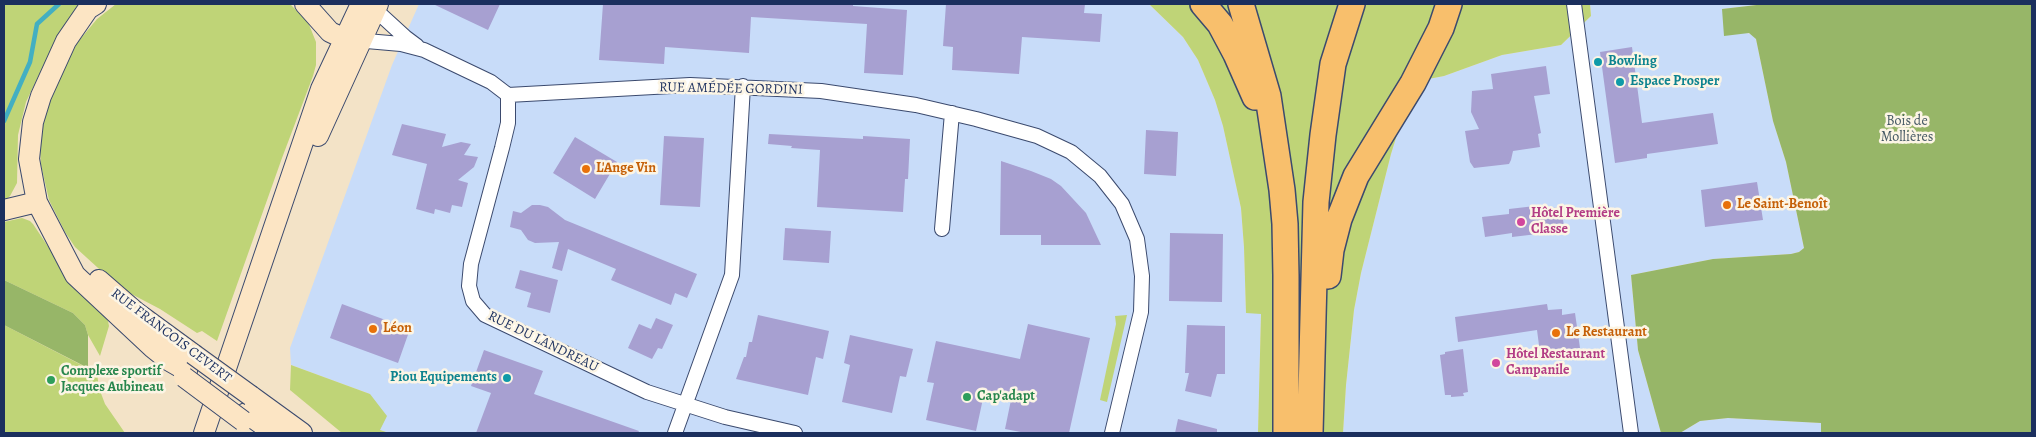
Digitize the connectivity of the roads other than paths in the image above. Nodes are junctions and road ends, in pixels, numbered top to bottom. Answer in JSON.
{"nodes":[{"id":1,"x":96,"y":4,"type":"edge"},
{"id":2,"x":305,"y":4,"type":"edge"},
{"id":3,"x":1203,"y":4,"type":"edge"},
{"id":4,"x":1241,"y":4,"type":"edge"},
{"id":5,"x":1352,"y":4,"type":"edge"},
{"id":6,"x":1449,"y":4,"type":"edge"},
{"id":7,"x":1574,"y":4,"type":"edge"},
{"id":8,"x":371,"y":5,"type":"edge"},
{"id":9,"x":353,"y":40,"type":"junction"},
{"id":10,"x":424,"y":50,"type":"junction"},
{"id":11,"x":743,"y":86,"type":"junction"},
{"id":12,"x":508,"y":94,"type":"junction"},
{"id":13,"x":952,"y":113,"type":"junction"},
{"id":14,"x":1278,"y":160,"type":"junction"},
{"id":15,"x":37,"y":202,"type":"junction"},
{"id":16,"x":4,"y":210,"type":"edge"},
{"id":17,"x":49,"y":228,"type":"junction"},
{"id":18,"x":942,"y":229,"type":"dead end"},
{"id":19,"x":1313,"y":326,"type":"junction"},
{"id":20,"x":188,"y":367,"type":"junction"},
{"id":21,"x":685,"y":405,"type":"junction"},
{"id":22,"x":246,"y":410,"type":"junction"},
{"id":23,"x":204,"y":433,"type":"edge"},
{"id":24,"x":259,"y":433,"type":"edge"},
{"id":25,"x":274,"y":433,"type":"edge"},
{"id":26,"x":302,"y":433,"type":"edge"},
{"id":27,"x":675,"y":433,"type":"edge"},
{"id":28,"x":795,"y":433,"type":"edge"},
{"id":29,"x":1112,"y":433,"type":"edge"},
{"id":30,"x":1286,"y":433,"type":"edge"},
{"id":31,"x":1310,"y":433,"type":"edge"},
{"id":32,"x":1631,"y":433,"type":"edge"}],
"edges":[{"from":1,"to":15,"type":"street","name":"RUE FRANCOIS CEVERT"},
{"from":2,"to":9,"type":"street"},
{"from":3,"to":14,"type":"highway"},
{"from":4,"to":14,"type":"highway"},
{"from":5,"to":19,"type":"highway"},
{"from":6,"to":19,"type":"highway"},
{"from":7,"to":32,"type":"street"},
{"from":8,"to":9,"type":"street"},
{"from":8,"to":10,"type":"street"},
{"from":9,"to":10,"type":"street"},
{"from":9,"to":23,"type":"street"},
{"from":10,"to":12,"type":"street"},
{"from":11,"to":12,"type":"street","name":"RUE AMÉDÉE GORDINI"},
{"from":11,"to":13,"type":"street","name":"RUE AMÉDÉE GORDINI"},
{"from":11,"to":21,"type":"street"},
{"from":12,"to":21,"type":"street","name":"RUE DU LANDREAU"},
{"from":13,"to":18,"type":"street"},
{"from":13,"to":29,"type":"street","name":"RUE AMÉDÉE GORDINI"},
{"from":14,"to":30,"type":"highway"},
{"from":15,"to":16,"type":"street"},
{"from":15,"to":17,"type":"street","name":"RUE FRANCOIS CEVERT"},
{"from":17,"to":20,"type":"street","name":"RUE FRANCOIS CEVERT"},
{"from":17,"to":20,"type":"street","name":"RUE FRANCOIS CEVERT"},
{"from":19,"to":31,"type":"highway"},
{"from":20,"to":22,"type":"street","bridge":true},
{"from":21,"to":27,"type":"street"},
{"from":21,"to":28,"type":"street","name":"RUE DU LANDREAU"},
{"from":22,"to":24,"type":"street"},
{"from":22,"to":25,"type":"street"},
{"from":22,"to":26,"type":"street"}]}
